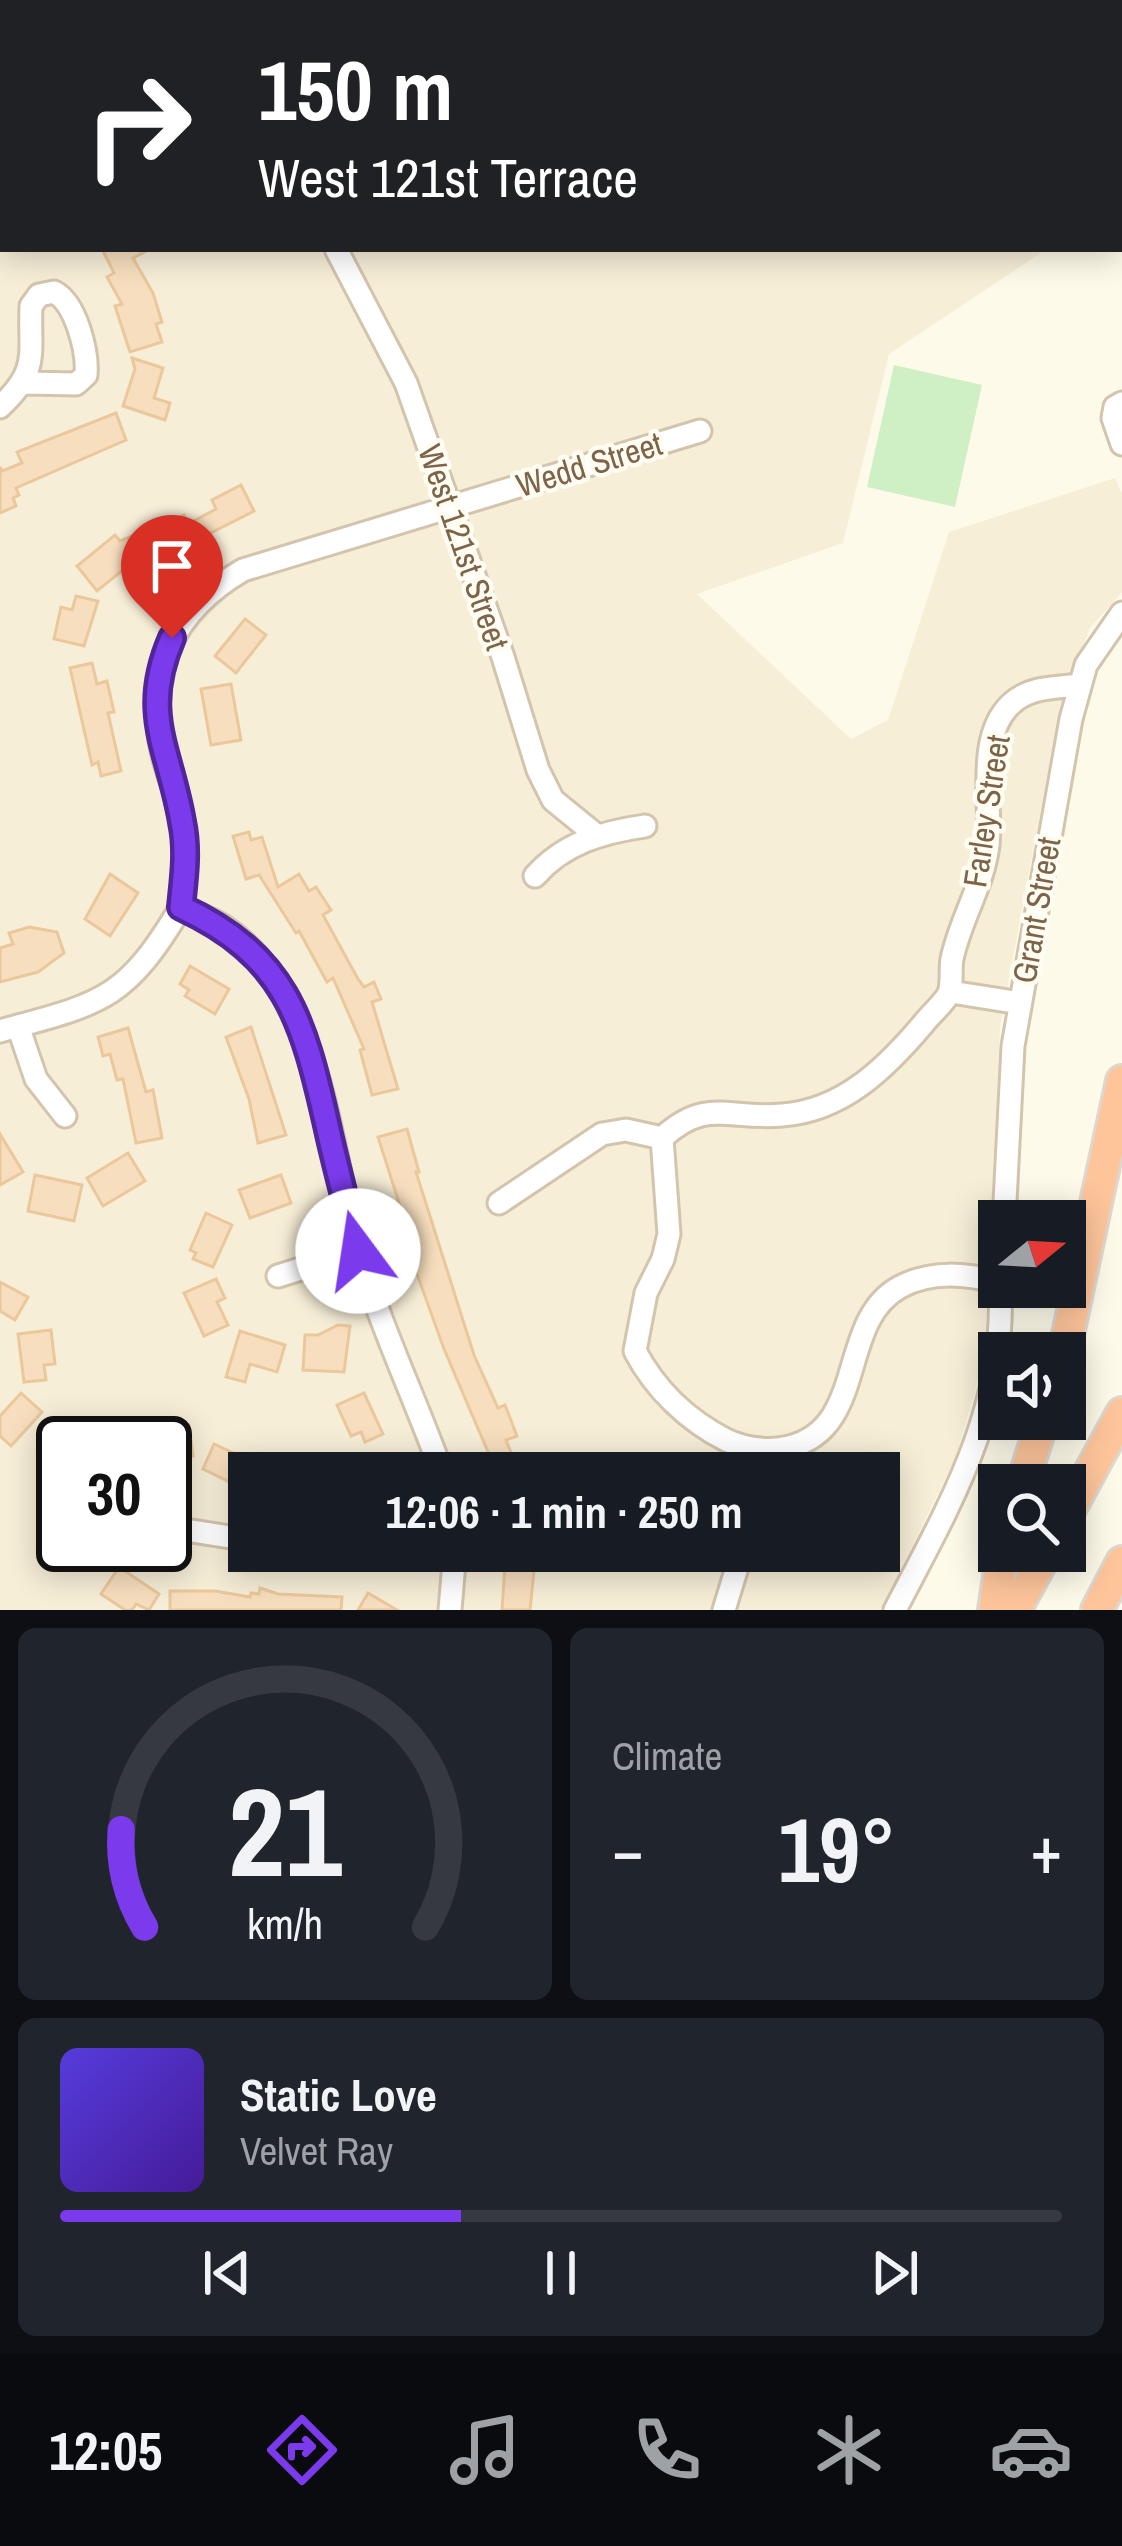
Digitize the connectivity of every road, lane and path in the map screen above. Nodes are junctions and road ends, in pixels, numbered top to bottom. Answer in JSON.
{"nodes":[{"id":1,"x":338,"y":252,"type":"edge"},
{"id":2,"x":26,"y":382,"type":"junction"},
{"id":3,"x":1122,"y":403,"type":"edge"},
{"id":4,"x":0,"y":407,"type":"edge"},
{"id":5,"x":700,"y":431,"type":"dead end"},
{"id":6,"x":1122,"y":444,"type":"edge"},
{"id":7,"x":448,"y":506,"type":"junction"},
{"id":8,"x":1122,"y":614,"type":"edge"},
{"id":9,"x":149,"y":626,"type":"dead end"},
{"id":10,"x":172,"y":638,"type":"junction"},
{"id":11,"x":1080,"y":685,"type":"junction"},
{"id":12,"x":644,"y":826,"type":"dead end"},
{"id":13,"x":596,"y":836,"type":"junction"},
{"id":14,"x":535,"y":876,"type":"dead end"},
{"id":15,"x":181,"y":907,"type":"junction"},
{"id":16,"x":951,"y":992,"type":"junction"},
{"id":17,"x":1020,"y":1003,"type":"junction"},
{"id":18,"x":9,"y":1029,"type":"edge"},
{"id":19,"x":1122,"y":1082,"type":"edge"},
{"id":20,"x":64,"y":1116,"type":"dead end"},
{"id":21,"x":662,"y":1138,"type":"junction"},
{"id":22,"x":1005,"y":1200,"type":"edge"},
{"id":23,"x":499,"y":1203,"type":"dead end"},
{"id":24,"x":358,"y":1251,"type":"junction"},
{"id":25,"x":278,"y":1276,"type":"dead end"},
{"id":26,"x":978,"y":1278,"type":"edge"},
{"id":27,"x":999,"y":1308,"type":"edge"},
{"id":28,"x":1068,"y":1332,"type":"edge"},
{"id":29,"x":1122,"y":1413,"type":"edge"},
{"id":30,"x":434,"y":1452,"type":"edge"},
{"id":31,"x":750,"y":1452,"type":"edge"},
{"id":32,"x":787,"y":1452,"type":"edge"},
{"id":33,"x":1086,"y":1479,"type":"edge"},
{"id":34,"x":192,"y":1531,"type":"edge"},
{"id":35,"x":228,"y":1537,"type":"edge"},
{"id":36,"x":1122,"y":1562,"type":"edge"},
{"id":37,"x":453,"y":1572,"type":"edge"},
{"id":38,"x":736,"y":1572,"type":"edge"},
{"id":39,"x":1000,"y":1572,"type":"edge"},
{"id":40,"x":1036,"y":1572,"type":"edge"},
{"id":41,"x":450,"y":1610,"type":"edge"},
{"id":42,"x":724,"y":1610,"type":"edge"},
{"id":43,"x":896,"y":1610,"type":"edge"},
{"id":44,"x":994,"y":1610,"type":"edge"},
{"id":45,"x":1015,"y":1610,"type":"edge"},
{"id":46,"x":1097,"y":1610,"type":"edge"}],
"edges":[{"from":1,"to":7,"type":"street","name":"West 121st Street"},
{"from":2,"to":2,"type":"street"},
{"from":2,"to":4,"type":"street"},
{"from":3,"to":6,"type":"street"},
{"from":5,"to":7,"type":"street","name":"Wedd Street"},
{"from":7,"to":10,"type":"street","name":"Wedd Street"},
{"from":7,"to":13,"type":"street","name":"West 121st Street"},
{"from":8,"to":11,"type":"street","name":"Grant Street"},
{"from":9,"to":10,"type":"street"},
{"from":10,"to":15,"type":"street"},
{"from":11,"to":16,"type":"street","name":"Farley Street"},
{"from":11,"to":17,"type":"street","name":"Grant Street"},
{"from":12,"to":13,"type":"street"},
{"from":13,"to":14,"type":"street"},
{"from":15,"to":18,"type":"street"},
{"from":15,"to":24,"type":"street"},
{"from":16,"to":17,"type":"street"},
{"from":16,"to":21,"type":"street"},
{"from":17,"to":22,"type":"street","name":"Grant Street"},
{"from":18,"to":20,"type":"street"},
{"from":19,"to":28,"type":"highway"},
{"from":21,"to":23,"type":"street"},
{"from":21,"to":31,"type":"street"},
{"from":24,"to":25,"type":"street"},
{"from":24,"to":30,"type":"street"},
{"from":26,"to":32,"type":"street"},
{"from":27,"to":43,"type":"street"},
{"from":29,"to":33,"type":"highway"},
{"from":34,"to":35,"type":"street"},
{"from":36,"to":46,"type":"highway"},
{"from":37,"to":41,"type":"street"},
{"from":38,"to":42,"type":"street"},
{"from":39,"to":44,"type":"highway"},
{"from":40,"to":45,"type":"highway"}]}
